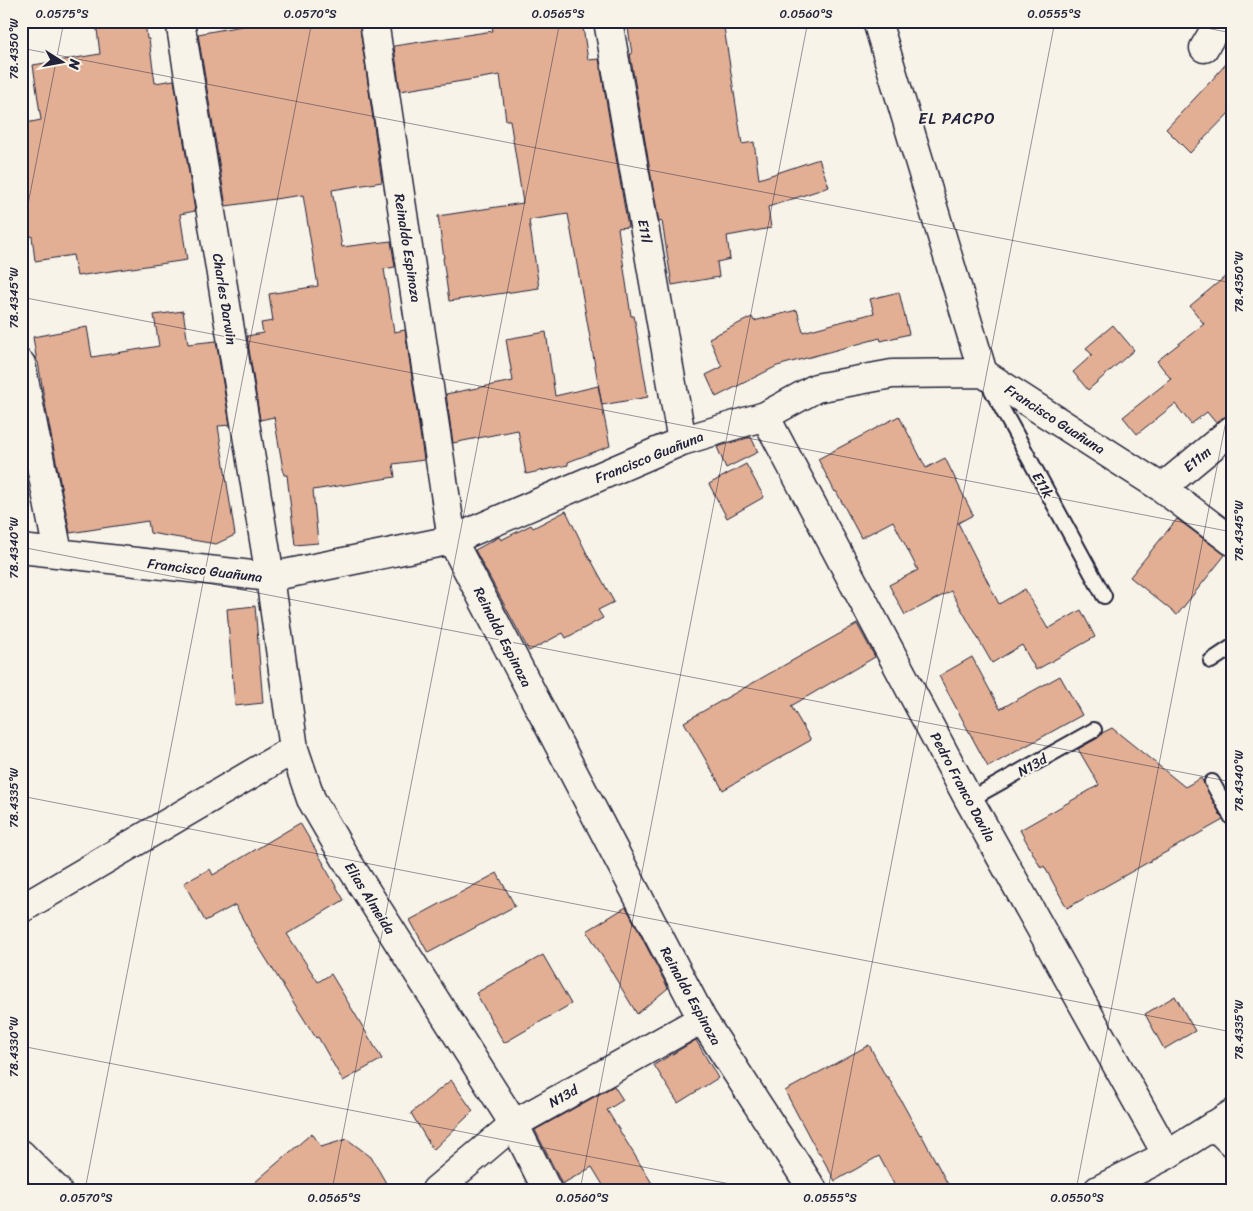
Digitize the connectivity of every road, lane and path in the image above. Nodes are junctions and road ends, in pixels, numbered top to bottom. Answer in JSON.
{"nodes":[{"id":1,"x":180,"y":21,"type":"edge"},
{"id":2,"x":374,"y":21,"type":"edge"},
{"id":3,"x":608,"y":21,"type":"edge"},
{"id":4,"x":877,"y":21,"type":"edge"},
{"id":5,"x":1220,"y":21,"type":"edge"},
{"id":6,"x":1204,"y":48,"type":"dead end"},
{"id":7,"x":21,"y":364,"type":"edge"},
{"id":8,"x":983,"y":373,"type":"junction"},
{"id":9,"x":765,"y":416,"type":"junction"},
{"id":10,"x":1232,"y":430,"type":"edge"},
{"id":11,"x":682,"y":440,"type":"junction"},
{"id":12,"x":1162,"y":488,"type":"junction"},
{"id":13,"x":452,"y":540,"type":"junction"},
{"id":14,"x":1232,"y":541,"type":"edge"},
{"id":15,"x":21,"y":549,"type":"edge"},
{"id":16,"x":58,"y":553,"type":"junction"},
{"id":17,"x":270,"y":577,"type":"junction"},
{"id":18,"x":1104,"y":596,"type":"dead end"},
{"id":19,"x":1232,"y":647,"type":"edge"},
{"id":20,"x":1211,"y":661,"type":"dead end"},
{"id":21,"x":1094,"y":730,"type":"dead end"},
{"id":22,"x":294,"y":749,"type":"junction"},
{"id":23,"x":1212,"y":782,"type":"dead end"},
{"id":24,"x":970,"y":800,"type":"junction"},
{"id":25,"x":1232,"y":818,"type":"edge"},
{"id":26,"x":21,"y":909,"type":"edge"},
{"id":27,"x":702,"y":1020,"type":"junction"},
{"id":28,"x":514,"y":1124,"type":"junction"},
{"id":29,"x":1226,"y":1127,"type":"edge"},
{"id":30,"x":21,"y":1154,"type":"edge"},
{"id":31,"x":1167,"y":1155,"type":"junction"},
{"id":32,"x":57,"y":1190,"type":"edge"},
{"id":33,"x":436,"y":1190,"type":"edge"},
{"id":34,"x":547,"y":1190,"type":"edge"},
{"id":35,"x":813,"y":1190,"type":"edge"},
{"id":36,"x":1098,"y":1190,"type":"edge"}],
"edges":[{"from":1,"to":17,"type":"street","name":"Charles Darwin"},
{"from":2,"to":13,"type":"street","name":"Reinaldo Espinoza"},
{"from":3,"to":11,"type":"street","name":"E11l"},
{"from":4,"to":8,"type":"street"},
{"from":5,"to":6,"type":"street"},
{"from":7,"to":16,"type":"street"},
{"from":8,"to":9,"type":"street","name":"Francisco Guañuna"},
{"from":8,"to":12,"type":"street","name":"Francisco Guañuna"},
{"from":8,"to":18,"type":"lane","name":"E11k"},
{"from":9,"to":11,"type":"street","name":"Francisco Guañuna"},
{"from":9,"to":24,"type":"street","name":"Pedro Franco Davila"},
{"from":10,"to":12,"type":"street","name":"E11m"},
{"from":11,"to":13,"type":"street","name":"Francisco Guañuna"},
{"from":12,"to":14,"type":"street","name":"Francisco Guañuna"},
{"from":13,"to":17,"type":"street","name":"Francisco Guañuna"},
{"from":13,"to":27,"type":"street","name":"Reinaldo Espinoza"},
{"from":15,"to":16,"type":"street","name":"Francisco Guañuna"},
{"from":16,"to":17,"type":"street","name":"Francisco Guañuna"},
{"from":17,"to":22,"type":"street","name":"Elias Almeida"},
{"from":19,"to":20,"type":"lane"},
{"from":21,"to":24,"type":"lane","name":"N13d"},
{"from":22,"to":26,"type":"street"},
{"from":22,"to":28,"type":"street","name":"Elias Almeida"},
{"from":23,"to":25,"type":"lane"},
{"from":24,"to":31,"type":"street","name":"Pedro Franco Davila"},
{"from":27,"to":28,"type":"street","name":"N13d"},
{"from":27,"to":35,"type":"street","name":"Reinaldo Espinoza"},
{"from":28,"to":33,"type":"street","name":"N13d"},
{"from":28,"to":34,"type":"street","name":"Elias Almeida"},
{"from":29,"to":31,"type":"street"},
{"from":30,"to":32,"type":"street"},
{"from":31,"to":36,"type":"street"}]}
